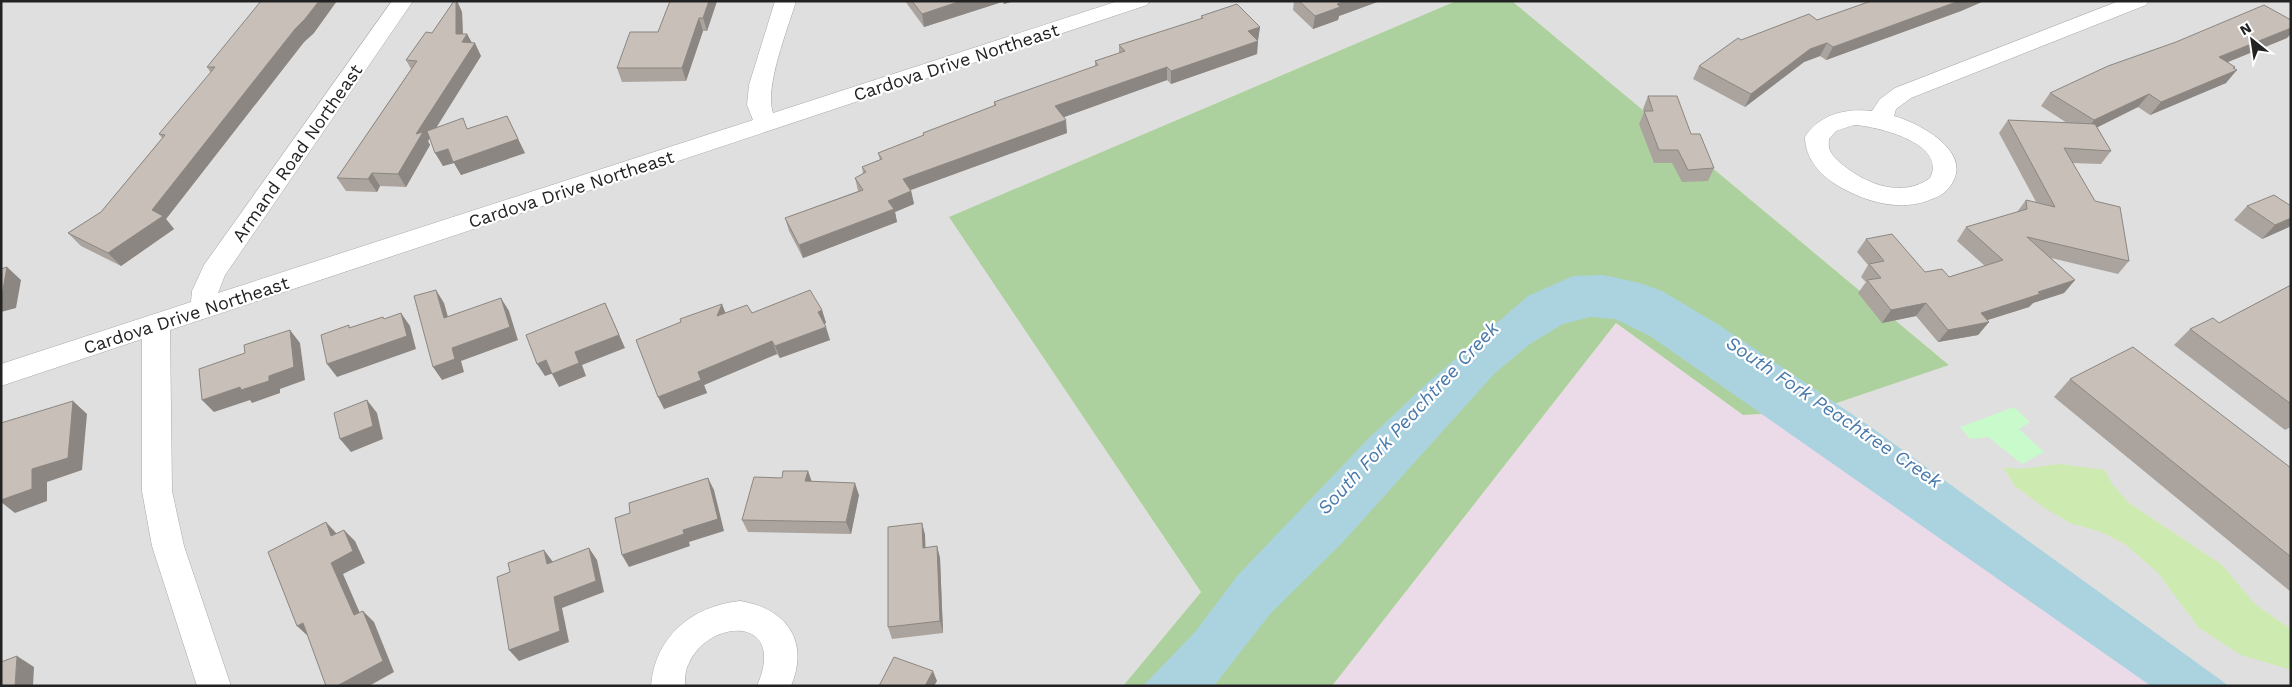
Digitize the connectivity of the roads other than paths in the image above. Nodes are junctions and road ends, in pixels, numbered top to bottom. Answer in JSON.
{"nodes":[{"id":1,"x":403,"y":1,"type":"edge"},
{"id":2,"x":786,"y":1,"type":"edge"},
{"id":3,"x":1140,"y":1,"type":"edge"},
{"id":4,"x":2139,"y":1,"type":"edge"},
{"id":5,"x":1882,"y":121,"type":"junction"},
{"id":6,"x":766,"y":125,"type":"junction"},
{"id":7,"x":204,"y":309,"type":"junction"},
{"id":8,"x":156,"y":324,"type":"junction"},
{"id":9,"x":1,"y":375,"type":"edge"},
{"id":10,"x":214,"y":686,"type":"edge"},
{"id":11,"x":668,"y":686,"type":"edge"},
{"id":12,"x":774,"y":686,"type":"edge"}],
"edges":[{"from":1,"to":7,"type":"street","name":"Armand Road Northeast"},
{"from":2,"to":6,"type":"street"},
{"from":3,"to":6,"type":"street","name":"Cardova Drive Northeast"},
{"from":4,"to":5,"type":"street"},
{"from":5,"to":5,"type":"street"},
{"from":6,"to":7,"type":"street","name":"Cardova Drive Northeast"},
{"from":7,"to":8,"type":"street","name":"Cardova Drive Northeast"},
{"from":8,"to":9,"type":"street","name":"Cardova Drive Northeast"},
{"from":8,"to":10,"type":"street"},
{"from":11,"to":12,"type":"street"}]}
